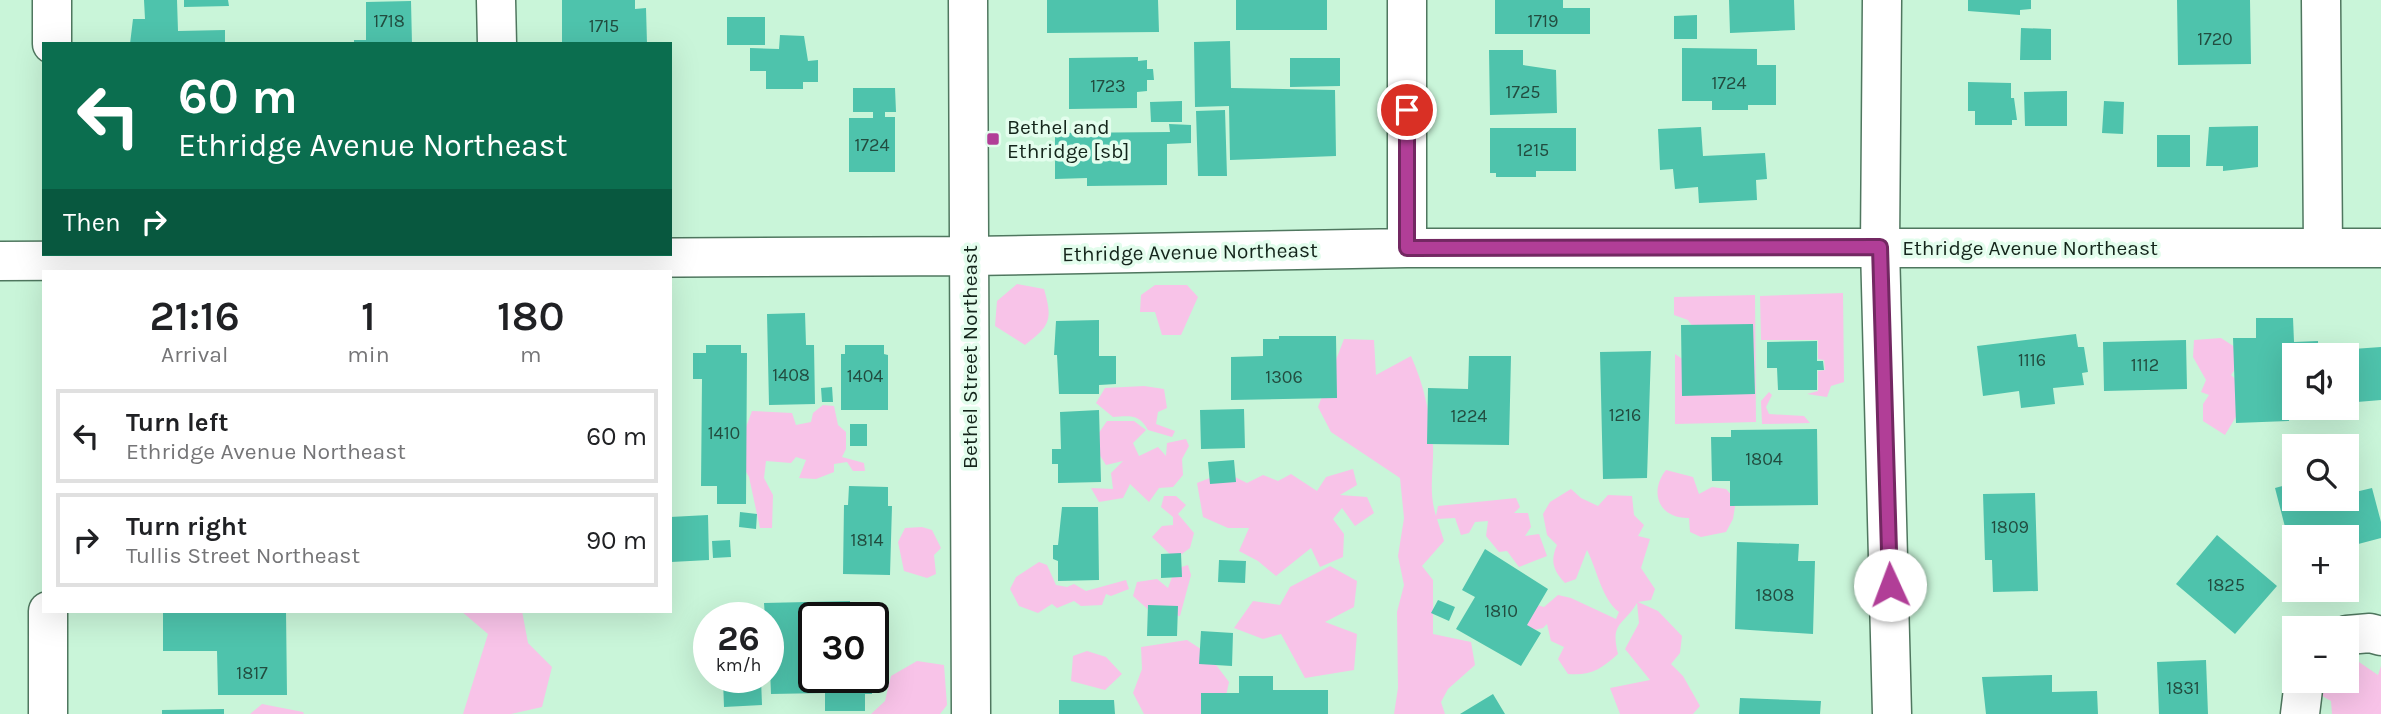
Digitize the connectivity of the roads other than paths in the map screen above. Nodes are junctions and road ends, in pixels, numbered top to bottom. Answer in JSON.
{"nodes":[{"id":1,"x":52,"y":0,"type":"edge"},
{"id":2,"x":496,"y":0,"type":"edge"},
{"id":3,"x":968,"y":0,"type":"edge"},
{"id":4,"x":1406,"y":0,"type":"edge"},
{"id":5,"x":1882,"y":0,"type":"edge"},
{"id":6,"x":2321,"y":0,"type":"edge"},
{"id":7,"x":52,"y":42,"type":"edge"},
{"id":8,"x":497,"y":42,"type":"edge"},
{"id":9,"x":1880,"y":247,"type":"junction"},
{"id":10,"x":1407,"y":248,"type":"junction"},
{"id":11,"x":2323,"y":248,"type":"junction"},
{"id":12,"x":2381,"y":248,"type":"edge"},
{"id":13,"x":501,"y":256,"type":"edge"},
{"id":14,"x":971,"y":256,"type":"junction"},
{"id":15,"x":0,"y":261,"type":"edge"},
{"id":16,"x":49,"y":262,"type":"edge"},
{"id":17,"x":48,"y":613,"type":"edge"},
{"id":18,"x":2359,"y":634,"type":"edge"},
{"id":19,"x":2381,"y":636,"type":"edge"},
{"id":20,"x":2303,"y":693,"type":"edge"},
{"id":21,"x":48,"y":714,"type":"edge"},
{"id":22,"x":971,"y":714,"type":"edge"},
{"id":23,"x":1892,"y":714,"type":"edge"},
{"id":24,"x":2300,"y":714,"type":"edge"}],
"edges":[{"from":1,"to":7,"type":"street"},
{"from":2,"to":8,"type":"street"},
{"from":3,"to":14,"type":"street","name":"Bethel Street Northeast"},
{"from":4,"to":10,"type":"street"},
{"from":5,"to":9,"type":"street"},
{"from":6,"to":11,"type":"street"},
{"from":9,"to":10,"type":"street","name":"Ethridge Avenue Northeast"},
{"from":9,"to":11,"type":"street","name":"Ethridge Avenue Northeast"},
{"from":9,"to":23,"type":"street"},
{"from":10,"to":14,"type":"street","name":"Ethridge Avenue Northeast"},
{"from":11,"to":12,"type":"street","name":"Ethridge Avenue Northeast"},
{"from":13,"to":14,"type":"street","name":"Ethridge Avenue Northeast"},
{"from":13,"to":16,"type":"street","name":"Ethridge Avenue Northeast"},
{"from":14,"to":22,"type":"street","name":"Bethel Street Northeast"},
{"from":15,"to":16,"type":"street","name":"Ethridge Avenue Northeast"},
{"from":17,"to":21,"type":"street"},
{"from":18,"to":19,"type":"street"},
{"from":20,"to":24,"type":"street"}]}
